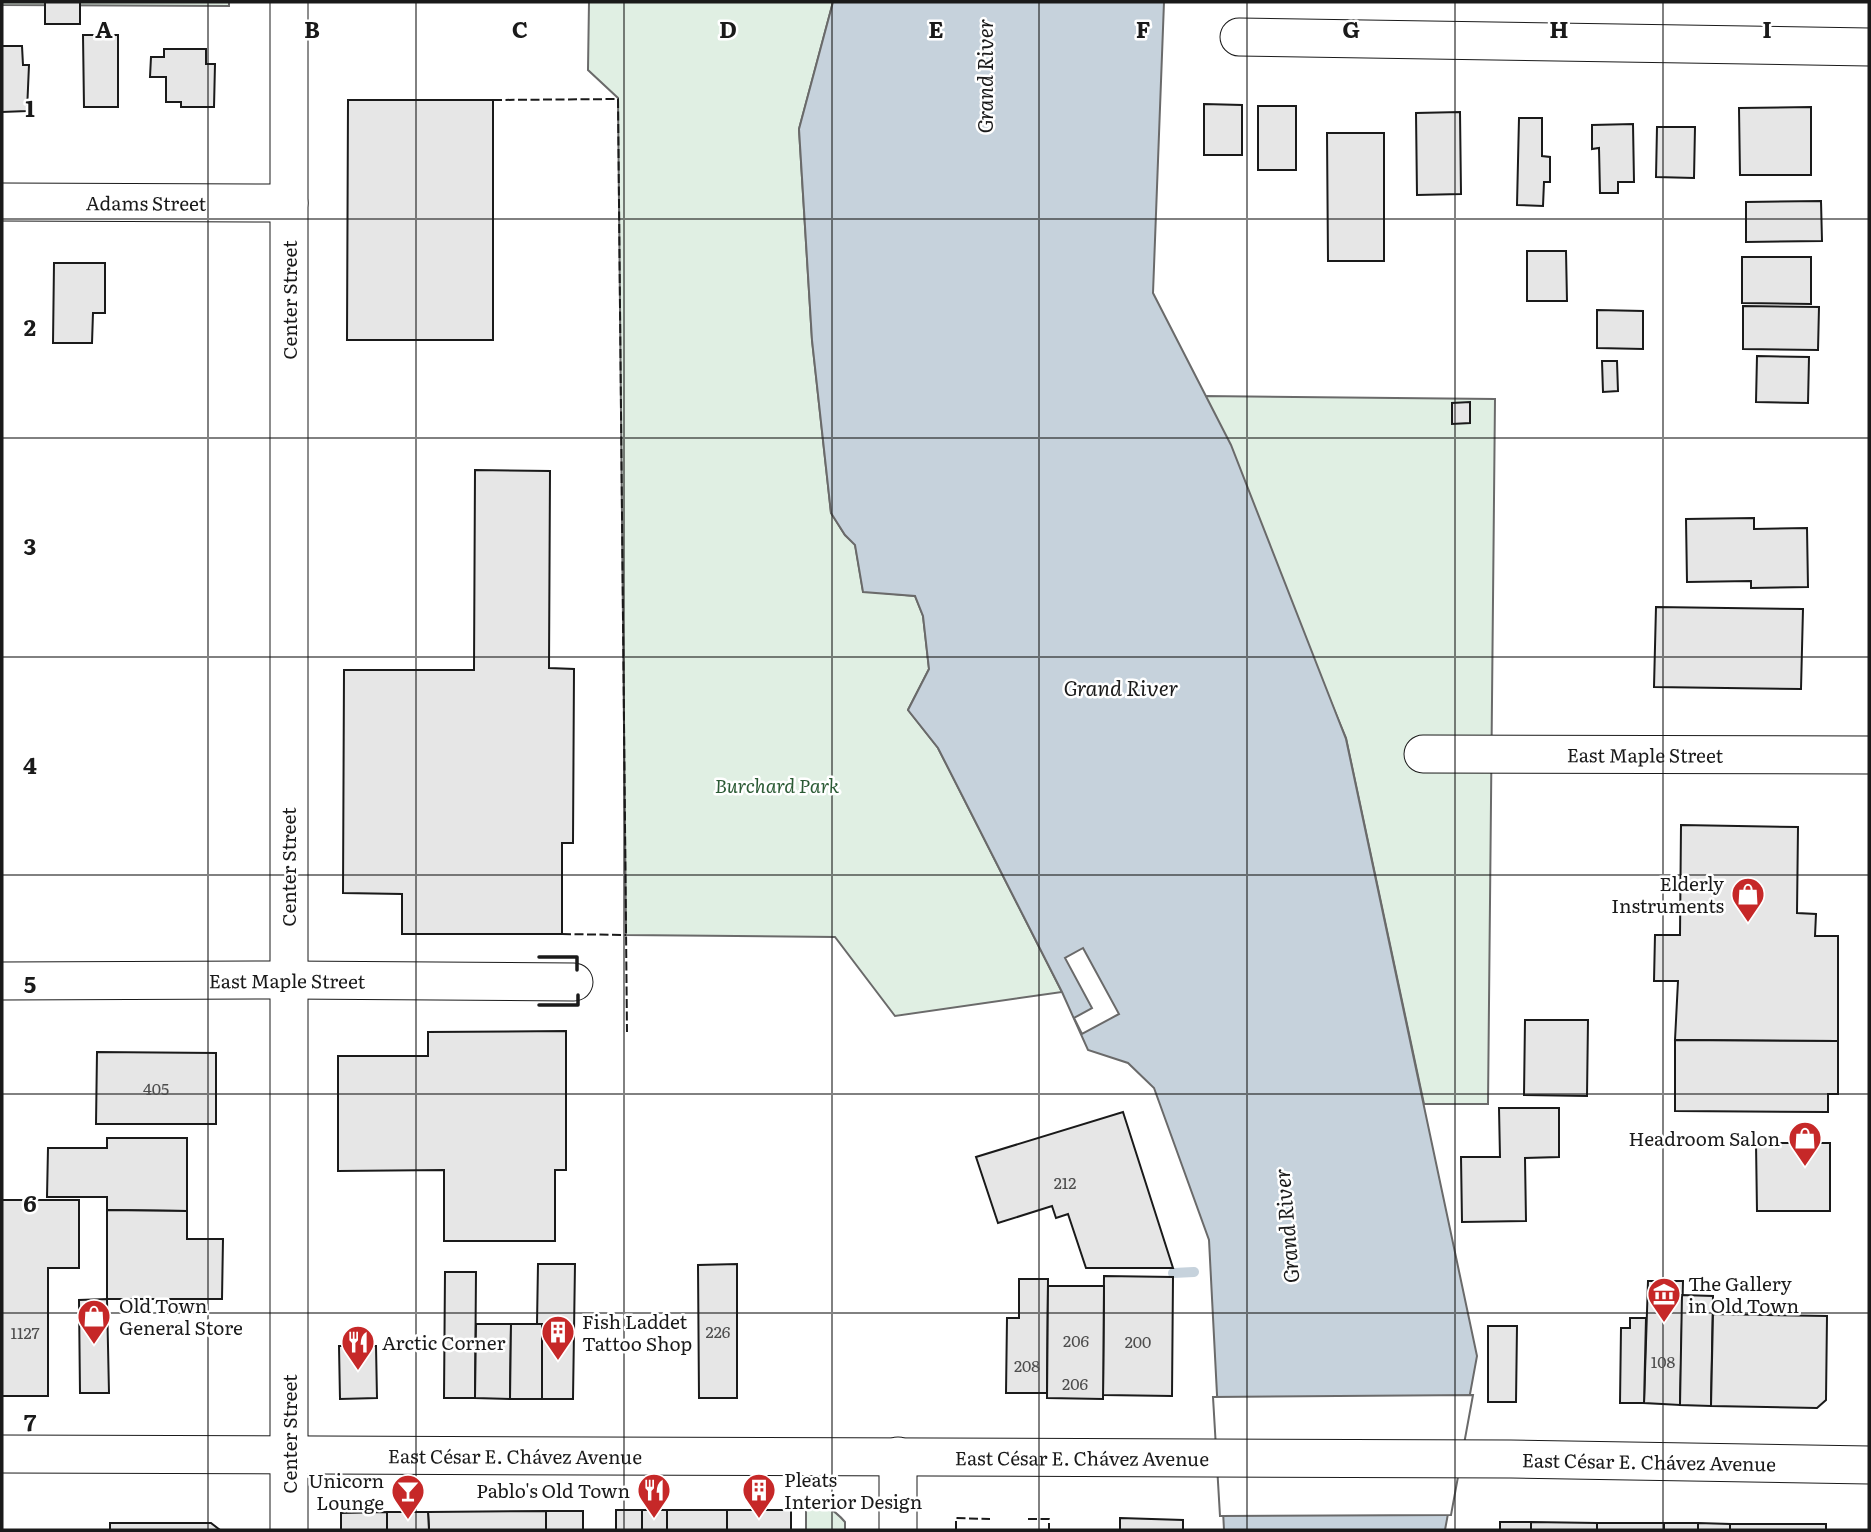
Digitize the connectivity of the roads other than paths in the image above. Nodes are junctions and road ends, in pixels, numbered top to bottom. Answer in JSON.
{"nodes":[{"id":1,"x":289,"y":2,"type":"edge"},
{"id":2,"x":1239,"y":37,"type":"dead end"},
{"id":3,"x":1869,"y":47,"type":"edge"},
{"id":4,"x":2,"y":202,"type":"edge"},
{"id":5,"x":289,"y":203,"type":"junction"},
{"id":6,"x":1423,"y":754,"type":"dead end"},
{"id":7,"x":1869,"y":755,"type":"edge"},
{"id":8,"x":288,"y":979,"type":"junction"},
{"id":9,"x":2,"y":981,"type":"edge"},
{"id":10,"x":574,"y":982,"type":"dead end"},
{"id":11,"x":2,"y":1454,"type":"edge"},
{"id":12,"x":289,"y":1454,"type":"junction"},
{"id":13,"x":898,"y":1456,"type":"junction"},
{"id":14,"x":1869,"y":1465,"type":"edge"},
{"id":15,"x":289,"y":1530,"type":"edge"},
{"id":16,"x":898,"y":1530,"type":"edge"}],
"edges":[{"from":1,"to":5,"type":"street","name":"Center Street"},
{"from":2,"to":3,"type":"street"},
{"from":4,"to":5,"type":"street","name":"Adams Street"},
{"from":5,"to":8,"type":"street","name":"Center Street"},
{"from":6,"to":7,"type":"street","name":"East Maple Street"},
{"from":8,"to":9,"type":"street","name":"East Maple Street"},
{"from":8,"to":10,"type":"street","name":"East Maple Street"},
{"from":8,"to":12,"type":"street","name":"Center Street"},
{"from":11,"to":12,"type":"street","name":"East César E. Chávez Avenue"},
{"from":12,"to":13,"type":"street","name":"East César E. Chávez Avenue"},
{"from":12,"to":15,"type":"street","name":"Center Street"},
{"from":13,"to":14,"type":"street","name":"East César E. Chávez Avenue"},
{"from":13,"to":16,"type":"street"}]}
